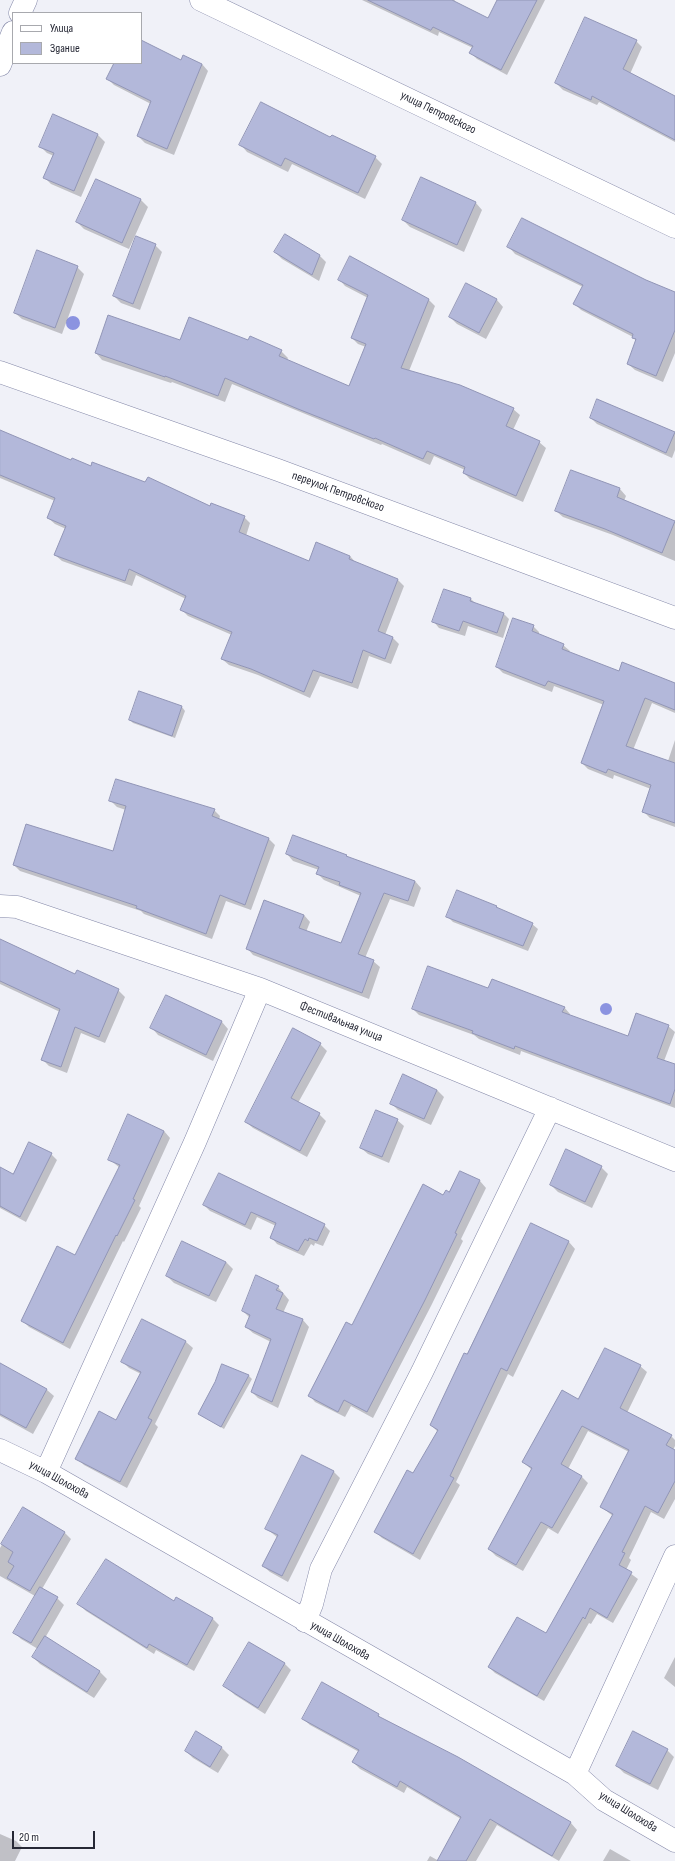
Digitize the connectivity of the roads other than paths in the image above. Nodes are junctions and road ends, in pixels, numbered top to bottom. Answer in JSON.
{"nodes":[{"id":1,"x":26,"y":0,"type":"edge"},
{"id":2,"x":201,"y":0,"type":"edge"},
{"id":3,"x":20,"y":12,"type":"edge"},
{"id":4,"x":12,"y":34,"type":"edge"},
{"id":5,"x":0,"y":64,"type":"edge"},
{"id":6,"x":675,"y":227,"type":"edge"},
{"id":7,"x":0,"y":372,"type":"edge"},
{"id":8,"x":675,"y":618,"type":"edge"},
{"id":9,"x":0,"y":906,"type":"edge"},
{"id":10,"x":260,"y":989,"type":"junction"},
{"id":11,"x":550,"y":1108,"type":"junction"},
{"id":12,"x":675,"y":1160,"type":"edge"},
{"id":13,"x":0,"y":1450,"type":"edge"},
{"id":14,"x":46,"y":1472,"type":"junction"},
{"id":15,"x":675,"y":1556,"type":"edge"},
{"id":16,"x":305,"y":1621,"type":"junction"},
{"id":17,"x":575,"y":1774,"type":"junction"},
{"id":18,"x":675,"y":1840,"type":"edge"}],
"edges":[{"from":1,"to":3,"type":"street"},
{"from":2,"to":6,"type":"street","name":"улица Петровского"},
{"from":4,"to":5,"type":"street"},
{"from":7,"to":8,"type":"street","name":"переулок Петровского"},
{"from":9,"to":10,"type":"street","name":"Фестивальная улица"},
{"from":10,"to":11,"type":"street","name":"Фестивальная улица"},
{"from":10,"to":14,"type":"street"},
{"from":11,"to":12,"type":"street","name":"Фестивальная улица"},
{"from":11,"to":16,"type":"street"},
{"from":13,"to":14,"type":"street","name":"улица Шолохова"},
{"from":14,"to":16,"type":"street","name":"улица Шолохова"},
{"from":15,"to":17,"type":"street"},
{"from":16,"to":17,"type":"street","name":"улица Шолохова"},
{"from":17,"to":18,"type":"street","name":"улица Шолохова"}]}
